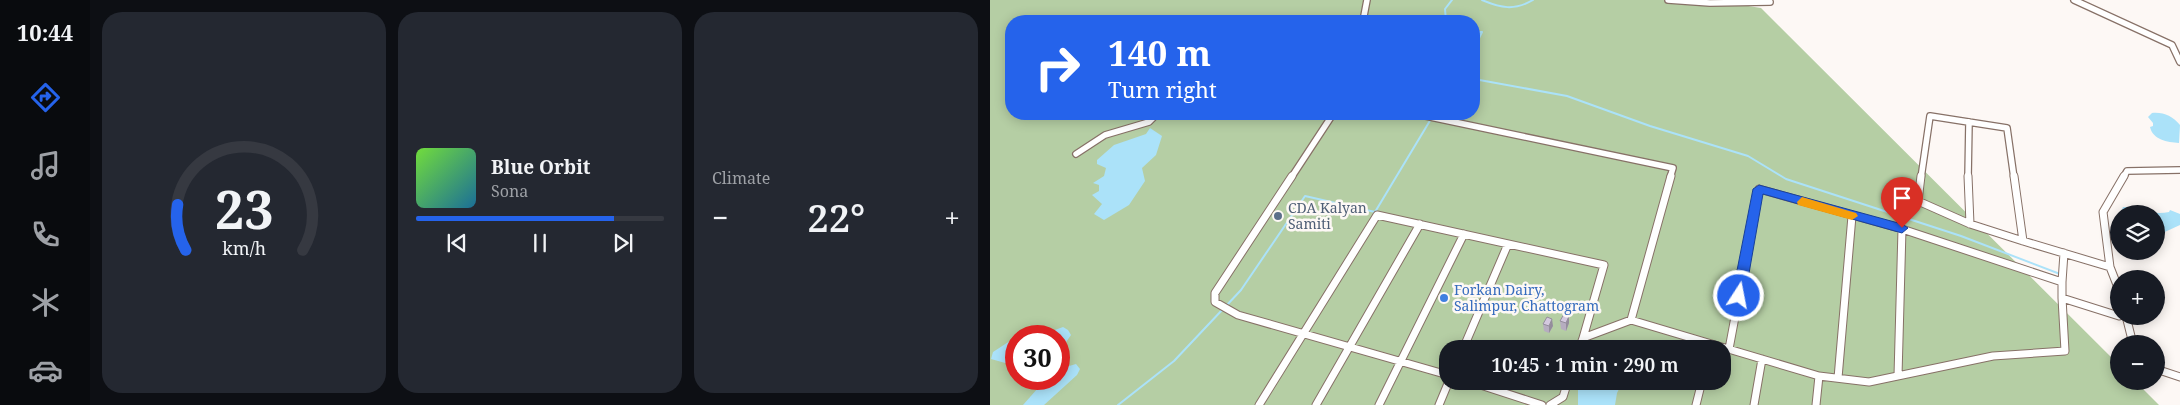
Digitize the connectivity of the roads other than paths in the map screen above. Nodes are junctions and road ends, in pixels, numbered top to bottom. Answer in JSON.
{"nodes":[{"id":1,"x":1367,"y":0,"type":"edge"},
{"id":2,"x":1668,"y":0,"type":"edge"},
{"id":3,"x":1769,"y":0,"type":"edge"},
{"id":4,"x":2074,"y":0,"type":"edge"},
{"id":5,"x":1364,"y":15,"type":"edge"},
{"id":6,"x":2180,"y":62,"type":"edge"},
{"id":7,"x":1152,"y":120,"type":"edge"},
{"id":8,"x":1329,"y":120,"type":"edge"},
{"id":9,"x":1445,"y":120,"type":"edge"},
{"id":10,"x":1969,"y":122,"type":"junction"},
{"id":11,"x":1076,"y":154,"type":"dead end"},
{"id":12,"x":2180,"y":170,"type":"edge"},
{"id":13,"x":1852,"y":216,"type":"junction"},
{"id":14,"x":1420,"y":224,"type":"junction"},
{"id":15,"x":1970,"y":224,"type":"junction"},
{"id":16,"x":1902,"y":228,"type":"junction"},
{"id":17,"x":1464,"y":234,"type":"junction"},
{"id":18,"x":2023,"y":241,"type":"junction"},
{"id":19,"x":1508,"y":244,"type":"junction"},
{"id":20,"x":2064,"y":253,"type":"junction"},
{"id":21,"x":2110,"y":267,"type":"junction"},
{"id":22,"x":2111,"y":270,"type":"edge"},
{"id":23,"x":2062,"y":282,"type":"junction"},
{"id":24,"x":2062,"y":298,"type":"junction"},
{"id":25,"x":2110,"y":313,"type":"edge"},
{"id":26,"x":1630,"y":320,"type":"junction"},
{"id":27,"x":1303,"y":335,"type":"junction"},
{"id":28,"x":1583,"y":338,"type":"joint"},
{"id":29,"x":1466,"y":340,"type":"edge"},
{"id":30,"x":1692,"y":340,"type":"edge"},
{"id":31,"x":1731,"y":340,"type":"edge"},
{"id":32,"x":1348,"y":347,"type":"junction"},
{"id":33,"x":1731,"y":350,"type":"edge"},
{"id":34,"x":1762,"y":359,"type":"junction"},
{"id":35,"x":1400,"y":362,"type":"junction"},
{"id":36,"x":2165,"y":372,"type":"edge"},
{"id":37,"x":1439,"y":373,"type":"edge"},
{"id":38,"x":1819,"y":376,"type":"junction"},
{"id":39,"x":1898,"y":376,"type":"junction"},
{"id":40,"x":1838,"y":378,"type":"junction"},
{"id":41,"x":2180,"y":378,"type":"edge"},
{"id":42,"x":1444,"y":390,"type":"edge"},
{"id":43,"x":1496,"y":390,"type":"edge"},
{"id":44,"x":1565,"y":390,"type":"edge"},
{"id":45,"x":1700,"y":390,"type":"edge"},
{"id":46,"x":1260,"y":405,"type":"edge"},
{"id":47,"x":1316,"y":405,"type":"edge"},
{"id":48,"x":1378,"y":405,"type":"edge"},
{"id":49,"x":1438,"y":405,"type":"edge"},
{"id":50,"x":1542,"y":405,"type":"edge"},
{"id":51,"x":1550,"y":405,"type":"edge"},
{"id":52,"x":1696,"y":405,"type":"edge"},
{"id":53,"x":1754,"y":405,"type":"edge"},
{"id":54,"x":1816,"y":405,"type":"edge"}],
"edges":[{"from":1,"to":5,"type":"street"},
{"from":2,"to":3,"type":"street"},
{"from":4,"to":6,"type":"street"},
{"from":7,"to":11,"type":"street"},
{"from":8,"to":27,"type":"street"},
{"from":9,"to":26,"type":"street"},
{"from":10,"to":15,"type":"street"},
{"from":10,"to":15,"type":"street"},
{"from":10,"to":18,"type":"street"},
{"from":12,"to":21,"type":"street"},
{"from":13,"to":16,"type":"street"},
{"from":13,"to":31,"type":"street"},
{"from":13,"to":40,"type":"street"},
{"from":14,"to":17,"type":"street"},
{"from":14,"to":27,"type":"street"},
{"from":14,"to":32,"type":"street"},
{"from":15,"to":18,"type":"street"},
{"from":16,"to":23,"type":"street"},
{"from":16,"to":39,"type":"street"},
{"from":17,"to":19,"type":"street"},
{"from":17,"to":35,"type":"street"},
{"from":18,"to":20,"type":"street"},
{"from":19,"to":28,"type":"street"},
{"from":19,"to":29,"type":"street"},
{"from":20,"to":21,"type":"street"},
{"from":20,"to":23,"type":"street"},
{"from":21,"to":22,"type":"street"},
{"from":23,"to":24,"type":"street"},
{"from":24,"to":25,"type":"street"},
{"from":24,"to":39,"type":"street"},
{"from":26,"to":28,"type":"street"},
{"from":26,"to":30,"type":"street"},
{"from":27,"to":32,"type":"street"},
{"from":27,"to":46,"type":"street"},
{"from":32,"to":35,"type":"street"},
{"from":32,"to":47,"type":"street"},
{"from":33,"to":34,"type":"street"},
{"from":34,"to":38,"type":"street"},
{"from":34,"to":53,"type":"street"},
{"from":35,"to":37,"type":"street"},
{"from":35,"to":48,"type":"street"},
{"from":36,"to":41,"type":"street"},
{"from":38,"to":40,"type":"street"},
{"from":38,"to":54,"type":"street"},
{"from":39,"to":40,"type":"street"},
{"from":42,"to":49,"type":"street"},
{"from":43,"to":50,"type":"street"},
{"from":44,"to":51,"type":"street"},
{"from":45,"to":52,"type":"street"}]}
